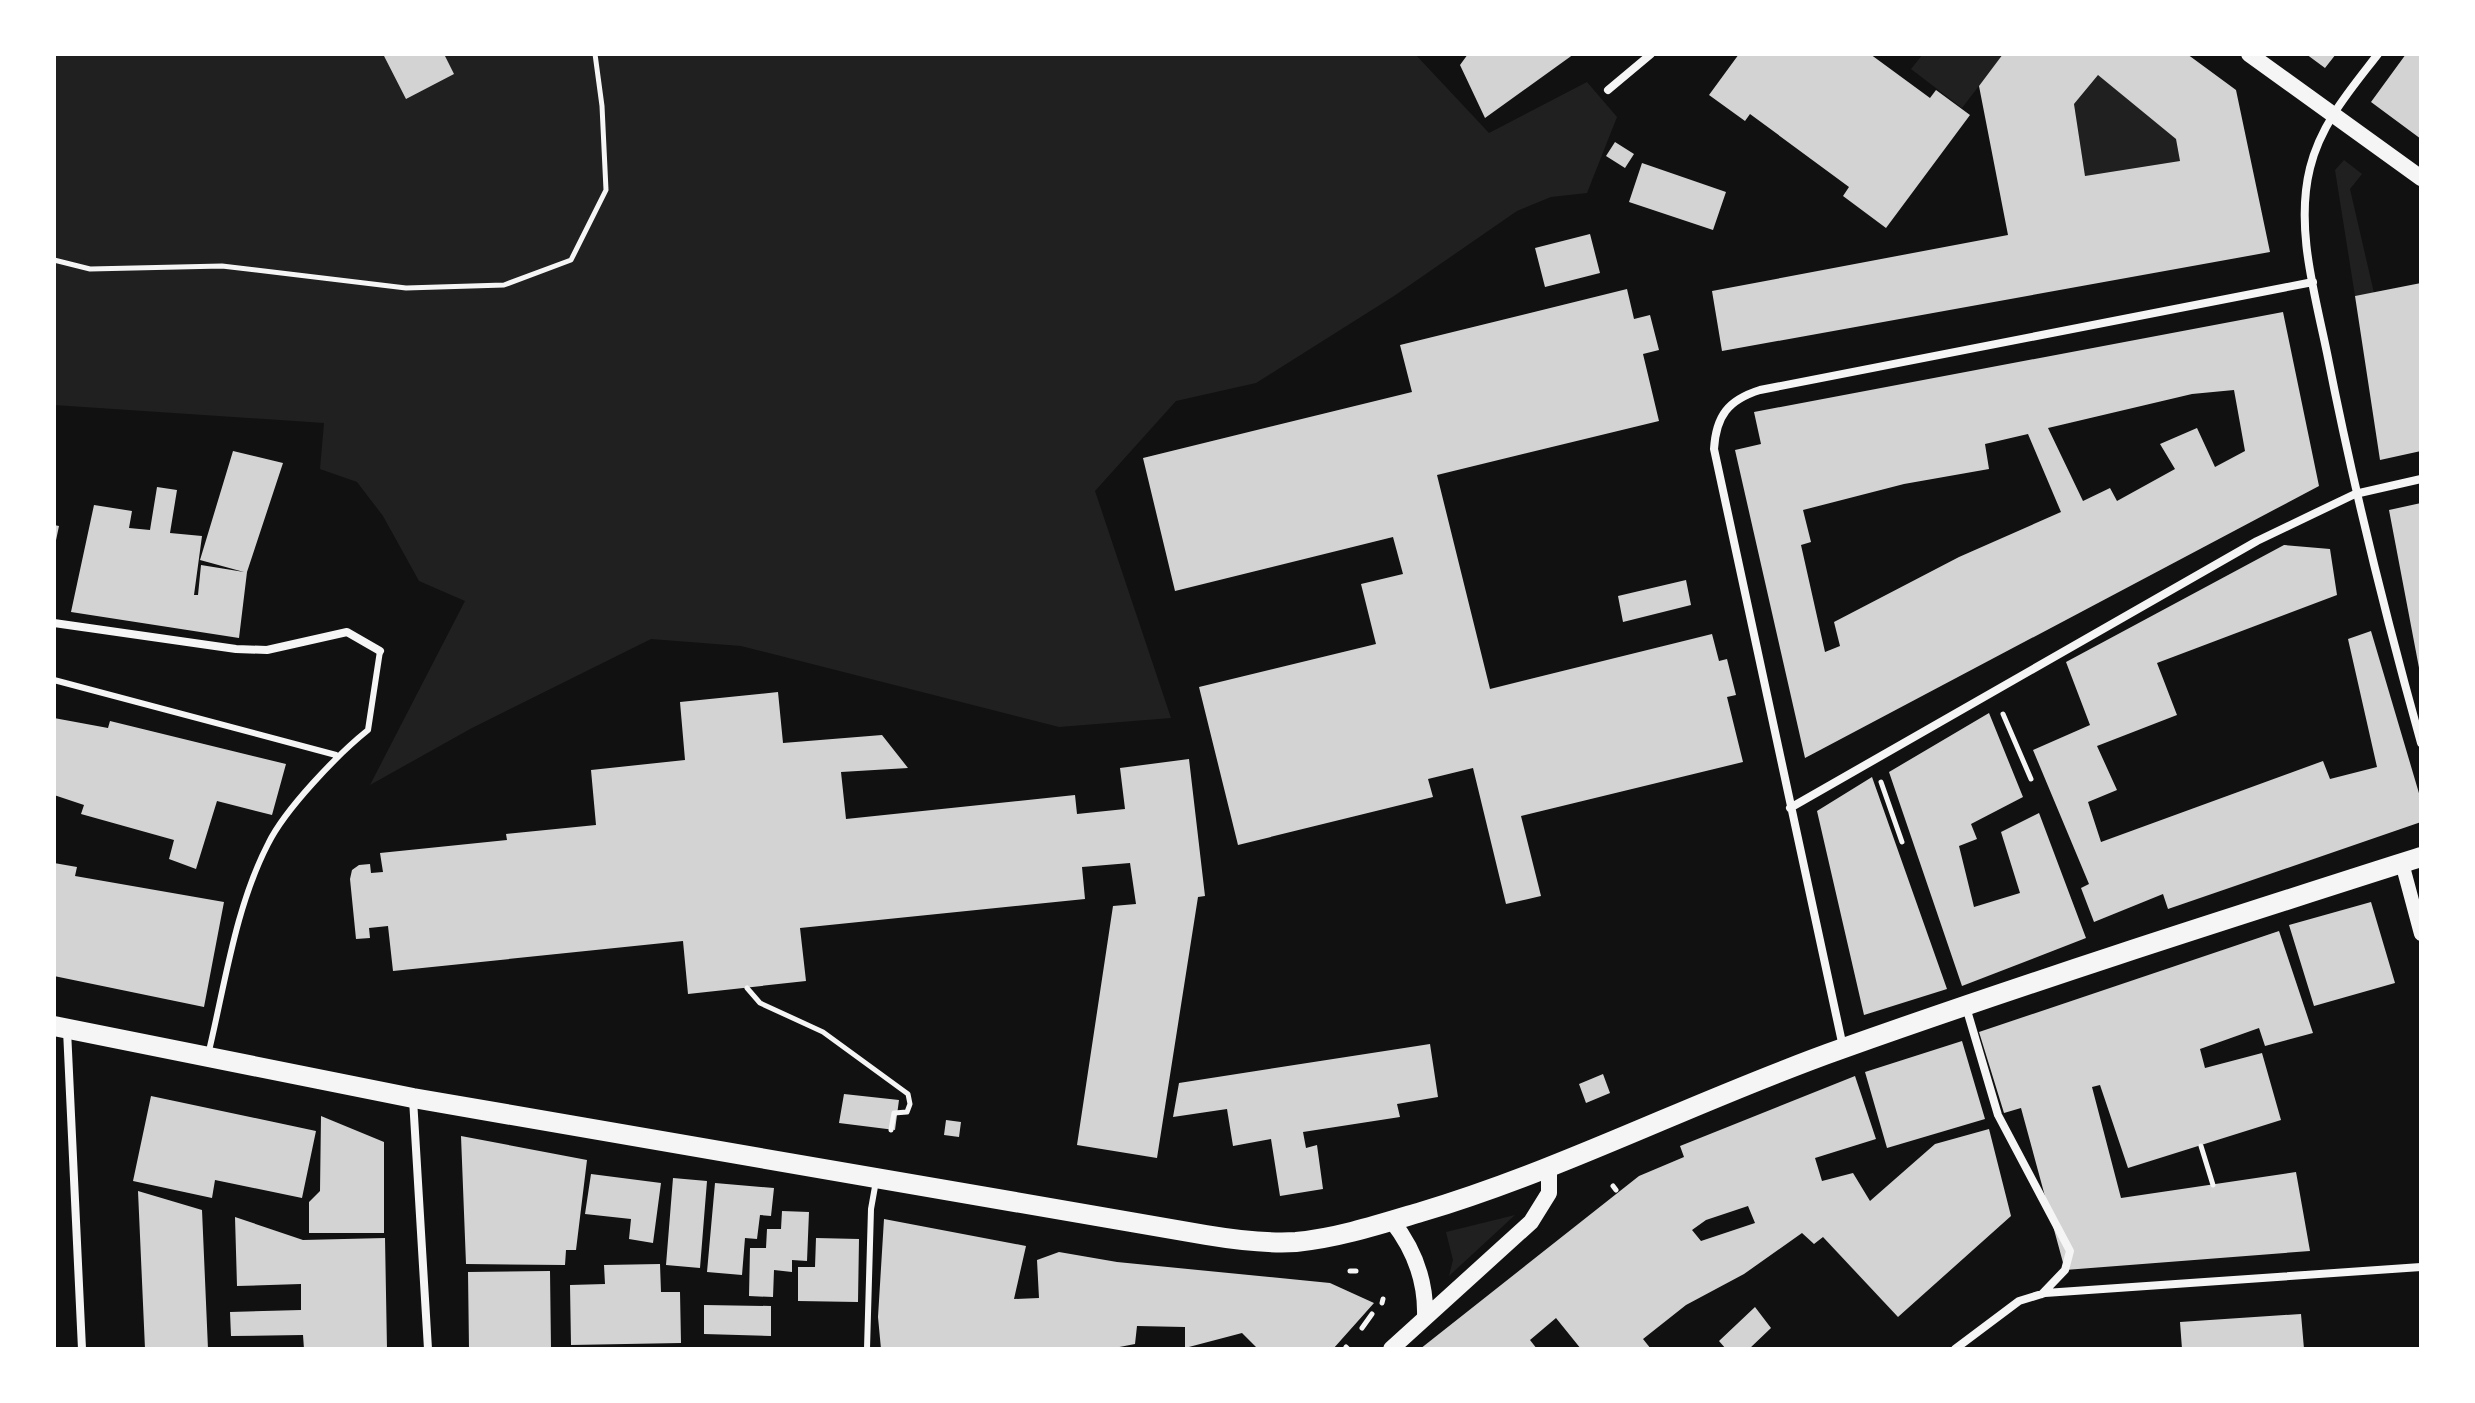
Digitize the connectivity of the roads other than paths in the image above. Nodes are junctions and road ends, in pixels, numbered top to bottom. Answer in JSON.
{"nodes":[{"id":1,"x":1651,"y":54,"type":"edge"},
{"id":2,"x":2249,"y":54,"type":"edge"},
{"id":3,"x":2378,"y":54,"type":"edge"},
{"id":4,"x":1608,"y":90,"type":"dead end"},
{"id":5,"x":2332,"y":114,"type":"junction"},
{"id":6,"x":2421,"y":178,"type":"edge"},
{"id":7,"x":2313,"y":282,"type":"junction"},
{"id":8,"x":2421,"y":479,"type":"edge"},
{"id":9,"x":2355,"y":494,"type":"junction"},
{"id":10,"x":54,"y":623,"type":"edge"},
{"id":11,"x":380,"y":651,"type":"joint"},
{"id":12,"x":54,"y":680,"type":"edge"},
{"id":13,"x":2421,"y":743,"type":"edge"},
{"id":14,"x":336,"y":755,"type":"junction"},
{"id":15,"x":1790,"y":808,"type":"junction"},
{"id":16,"x":2412,"y":860,"type":"edge"},
{"id":17,"x":2421,"y":934,"type":"edge"},
{"id":18,"x":1966,"y":1007,"type":"junction"},
{"id":19,"x":60,"y":1027,"type":"edge"},
{"id":20,"x":1843,"y":1048,"type":"junction"},
{"id":21,"x":208,"y":1056,"type":"junction"},
{"id":22,"x":413,"y":1098,"type":"junction"},
{"id":23,"x":1549,"y":1168,"type":"junction"},
{"id":24,"x":877,"y":1178,"type":"junction"},
{"id":25,"x":1392,"y":1221,"type":"junction"},
{"id":26,"x":2421,"y":1267,"type":"edge"},
{"id":27,"x":2042,"y":1294,"type":"junction"},
{"id":28,"x":1425,"y":1316,"type":"junction"},
{"id":29,"x":1394,"y":1347,"type":"edge"},
{"id":30,"x":82,"y":1349,"type":"edge"},
{"id":31,"x":428,"y":1349,"type":"edge"},
{"id":32,"x":867,"y":1349,"type":"edge"},
{"id":33,"x":1955,"y":1349,"type":"edge"}],
"edges":[{"from":1,"to":4,"type":"street"},
{"from":2,"to":5,"type":"main road"},
{"from":3,"to":5,"type":"street"},
{"from":5,"to":6,"type":"main road"},
{"from":5,"to":7,"type":"street"},
{"from":7,"to":9,"type":"street"},
{"from":7,"to":15,"type":"street"},
{"from":8,"to":9,"type":"street"},
{"from":9,"to":13,"type":"street"},
{"from":9,"to":15,"type":"street"},
{"from":10,"to":11,"type":"street"},
{"from":11,"to":14,"type":"lane"},
{"from":12,"to":14,"type":"lane"},
{"from":14,"to":21,"type":"lane"},
{"from":15,"to":20,"type":"street"},
{"from":16,"to":17,"type":"street"},
{"from":16,"to":18,"type":"main road"},
{"from":18,"to":20,"type":"main road"},
{"from":18,"to":27,"type":"street"},
{"from":19,"to":21,"type":"main road"},
{"from":19,"to":30,"type":"street"},
{"from":20,"to":23,"type":"main road"},
{"from":21,"to":22,"type":"main road"},
{"from":22,"to":24,"type":"main road"},
{"from":22,"to":31,"type":"street"},
{"from":23,"to":25,"type":"main road"},
{"from":23,"to":28,"type":"main road"},
{"from":24,"to":25,"type":"main road"},
{"from":24,"to":32,"type":"lane"},
{"from":25,"to":28,"type":"main road"},
{"from":26,"to":27,"type":"street"},
{"from":27,"to":33,"type":"street"},
{"from":28,"to":29,"type":"main road"}]}
